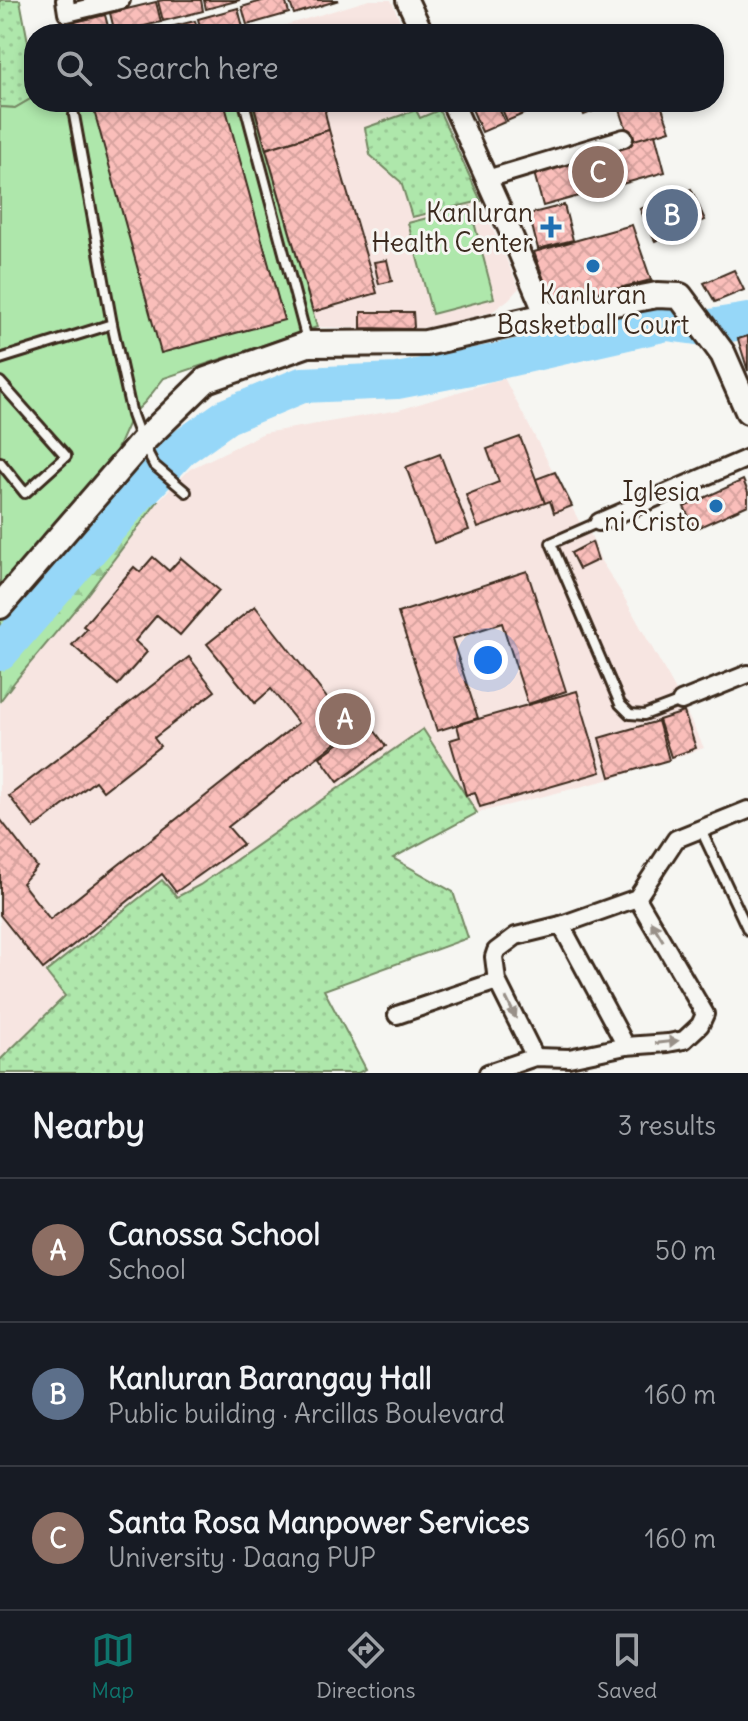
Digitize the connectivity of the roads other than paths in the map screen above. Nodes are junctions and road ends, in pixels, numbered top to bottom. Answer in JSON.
{"nodes":[{"id":1,"x":65,"y":0,"type":"edge"},
{"id":2,"x":121,"y":0,"type":"edge"},
{"id":3,"x":407,"y":0,"type":"edge"},
{"id":4,"x":418,"y":24,"type":"edge"},
{"id":5,"x":247,"y":112,"type":"edge"},
{"id":6,"x":457,"y":112,"type":"edge"},
{"id":7,"x":74,"y":115,"type":"dead end"},
{"id":8,"x":624,"y":138,"type":"dead end"},
{"id":9,"x":487,"y":179,"type":"junction"},
{"id":10,"x":546,"y":316,"type":"junction"},
{"id":11,"x":112,"y":324,"type":"junction"},
{"id":12,"x":308,"y":344,"type":"junction"},
{"id":13,"x":0,"y":359,"type":"edge"},
{"id":14,"x":0,"y":382,"type":"edge"},
{"id":15,"x":746,"y":401,"type":"edge"},
{"id":16,"x":142,"y":442,"type":"junction"},
{"id":17,"x":748,"y":458,"type":"edge"},
{"id":18,"x":0,"y":462,"type":"edge"},
{"id":19,"x":186,"y":492,"type":"dead end"},
{"id":20,"x":599,"y":522,"type":"joint"},
{"id":21,"x":0,"y":606,"type":"edge"},
{"id":22,"x":748,"y":674,"type":"edge"},
{"id":23,"x":681,"y":701,"type":"joint"},
{"id":24,"x":748,"y":810,"type":"edge"},
{"id":25,"x":701,"y":829,"type":"junction"},
{"id":26,"x":637,"y":898,"type":"junction"},
{"id":27,"x":561,"y":925,"type":"junction"},
{"id":28,"x":748,"y":930,"type":"edge"},
{"id":29,"x":497,"y":981,"type":"junction"},
{"id":30,"x":397,"y":1015,"type":"dead end"},
{"id":31,"x":626,"y":1046,"type":"junction"},
{"id":32,"x":535,"y":1057,"type":"junction"},
{"id":33,"x":488,"y":1073,"type":"edge"}],
"edges":[{"from":1,"to":2,"type":"street"},
{"from":3,"to":4,"type":"street"},
{"from":5,"to":12,"type":"lane"},
{"from":6,"to":9,"type":"street"},
{"from":7,"to":11,"type":"lane"},
{"from":8,"to":9,"type":"street"},
{"from":9,"to":10,"type":"street"},
{"from":10,"to":12,"type":"main road"},
{"from":10,"to":15,"type":"main road"},
{"from":11,"to":13,"type":"lane"},
{"from":11,"to":16,"type":"lane"},
{"from":12,"to":16,"type":"main road"},
{"from":14,"to":18,"type":"lane"},
{"from":16,"to":19,"type":"lane"},
{"from":16,"to":21,"type":"main road"},
{"from":17,"to":20,"type":"street"},
{"from":20,"to":23,"type":"lane"},
{"from":22,"to":23,"type":"street"},
{"from":24,"to":25,"type":"street"},
{"from":25,"to":26,"type":"street"},
{"from":25,"to":28,"type":"lane"},
{"from":26,"to":27,"type":"street"},
{"from":31,"to":26,"type":"street","one_way":true},
{"from":27,"to":29,"type":"street"},
{"from":27,"to":31,"type":"street"},
{"from":29,"to":30,"type":"street"},
{"from":29,"to":32,"type":"street","one_way":true},
{"from":31,"to":32,"type":"street"},
{"from":32,"to":33,"type":"street"}]}
